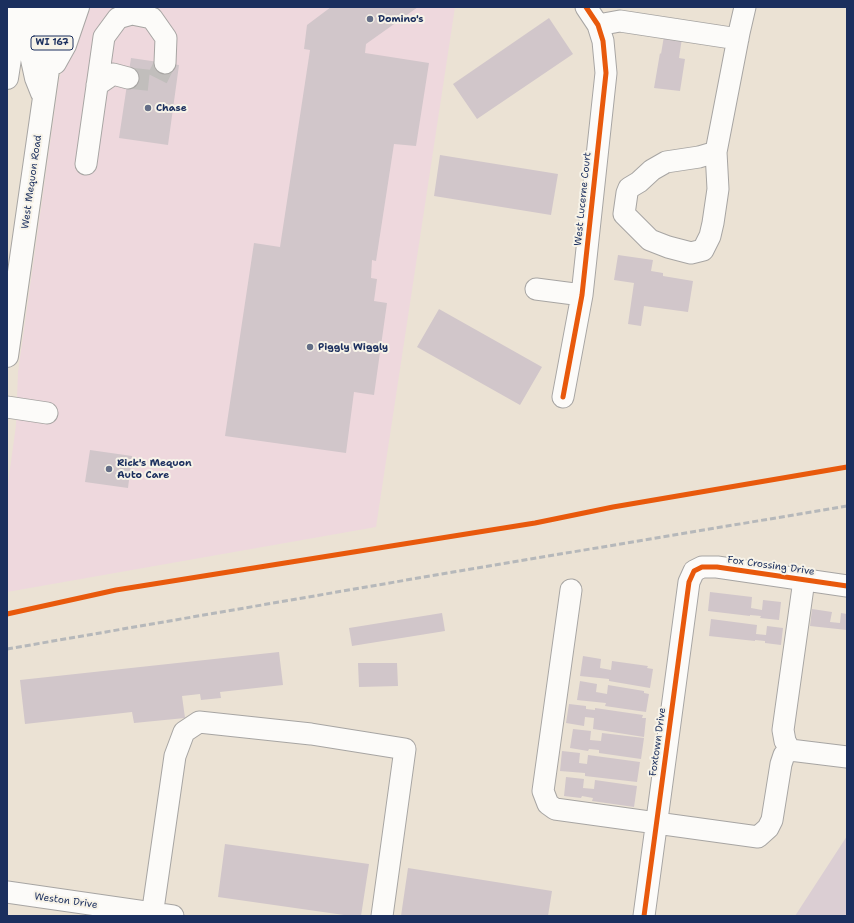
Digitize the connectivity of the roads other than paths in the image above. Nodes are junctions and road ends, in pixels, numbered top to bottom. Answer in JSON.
{"nodes":[{"id":1,"x":18,"y":7,"type":"edge"},
{"id":2,"x":37,"y":7,"type":"edge"},
{"id":3,"x":56,"y":7,"type":"edge"},
{"id":4,"x":78,"y":7,"type":"edge"},
{"id":5,"x":586,"y":7,"type":"edge"},
{"id":6,"x":745,"y":7,"type":"edge"},
{"id":7,"x":598,"y":25,"type":"junction"},
{"id":8,"x":738,"y":39,"type":"junction"},
{"id":9,"x":165,"y":63,"type":"tunnel mouth"},
{"id":10,"x":98,"y":76,"type":"junction"},
{"id":11,"x":7,"y":78,"type":"edge"},
{"id":12,"x":128,"y":78,"type":"tunnel mouth"},
{"id":13,"x":45,"y":89,"type":"junction"},
{"id":14,"x":716,"y":152,"type":"junction"},
{"id":15,"x":86,"y":164,"type":"dead end"},
{"id":16,"x":536,"y":289,"type":"dead end"},
{"id":17,"x":582,"y":295,"type":"junction"},
{"id":18,"x":7,"y":356,"type":"edge"},
{"id":19,"x":564,"y":397,"type":"dead end"},
{"id":20,"x":7,"y":407,"type":"edge"},
{"id":21,"x":47,"y":413,"type":"dead end"},
{"id":22,"x":694,"y":572,"type":"joint"},
{"id":23,"x":804,"y":580,"type":"junction"},
{"id":24,"x":847,"y":586,"type":"edge"},
{"id":25,"x":572,"y":590,"type":"dead end"},
{"id":26,"x":790,"y":750,"type":"junction"},
{"id":27,"x":847,"y":757,"type":"edge"},
{"id":28,"x":656,"y":824,"type":"junction"},
{"id":29,"x":7,"y":892,"type":"edge"},
{"id":30,"x":152,"y":914,"type":"edge"},
{"id":31,"x":174,"y":916,"type":"edge"},
{"id":32,"x":382,"y":916,"type":"edge"},
{"id":33,"x":644,"y":916,"type":"edge"}],
"edges":[{"from":1,"to":11,"type":"main road"},
{"from":2,"to":13,"type":"main road"},
{"from":3,"to":13,"type":"main road","name":"West Mequon Road","number":"WI 167"},
{"from":4,"to":13,"type":"main road"},
{"from":5,"to":7,"type":"street","name":"West Lucerne Court"},
{"from":6,"to":8,"type":"street"},
{"from":7,"to":8,"type":"street"},
{"from":7,"to":17,"type":"street","name":"West Lucerne Court"},
{"from":8,"to":14,"type":"street"},
{"from":9,"to":10,"type":"street"},
{"from":10,"to":12,"type":"street"},
{"from":10,"to":15,"type":"street"},
{"from":13,"to":18,"type":"main road","name":"West Mequon Road","number":"WI 167"},
{"from":14,"to":14,"type":"street"},
{"from":16,"to":17,"type":"street"},
{"from":17,"to":19,"type":"street","name":"West Lucerne Court"},
{"from":20,"to":21,"type":"street"},
{"from":22,"to":23,"type":"street","name":"Fox Crossing Drive"},
{"from":22,"to":28,"type":"street","name":"Foxtown Drive"},
{"from":23,"to":24,"type":"street","name":"Fox Crossing Drive"},
{"from":23,"to":26,"type":"street"},
{"from":25,"to":28,"type":"street"},
{"from":26,"to":27,"type":"street"},
{"from":26,"to":28,"type":"street"},
{"from":28,"to":33,"type":"street","name":"Foxtown Drive"},
{"from":29,"to":30,"type":"street","name":"Weston Drive"},
{"from":30,"to":31,"type":"street","name":"Weston Drive"},
{"from":30,"to":32,"type":"street"}]}
